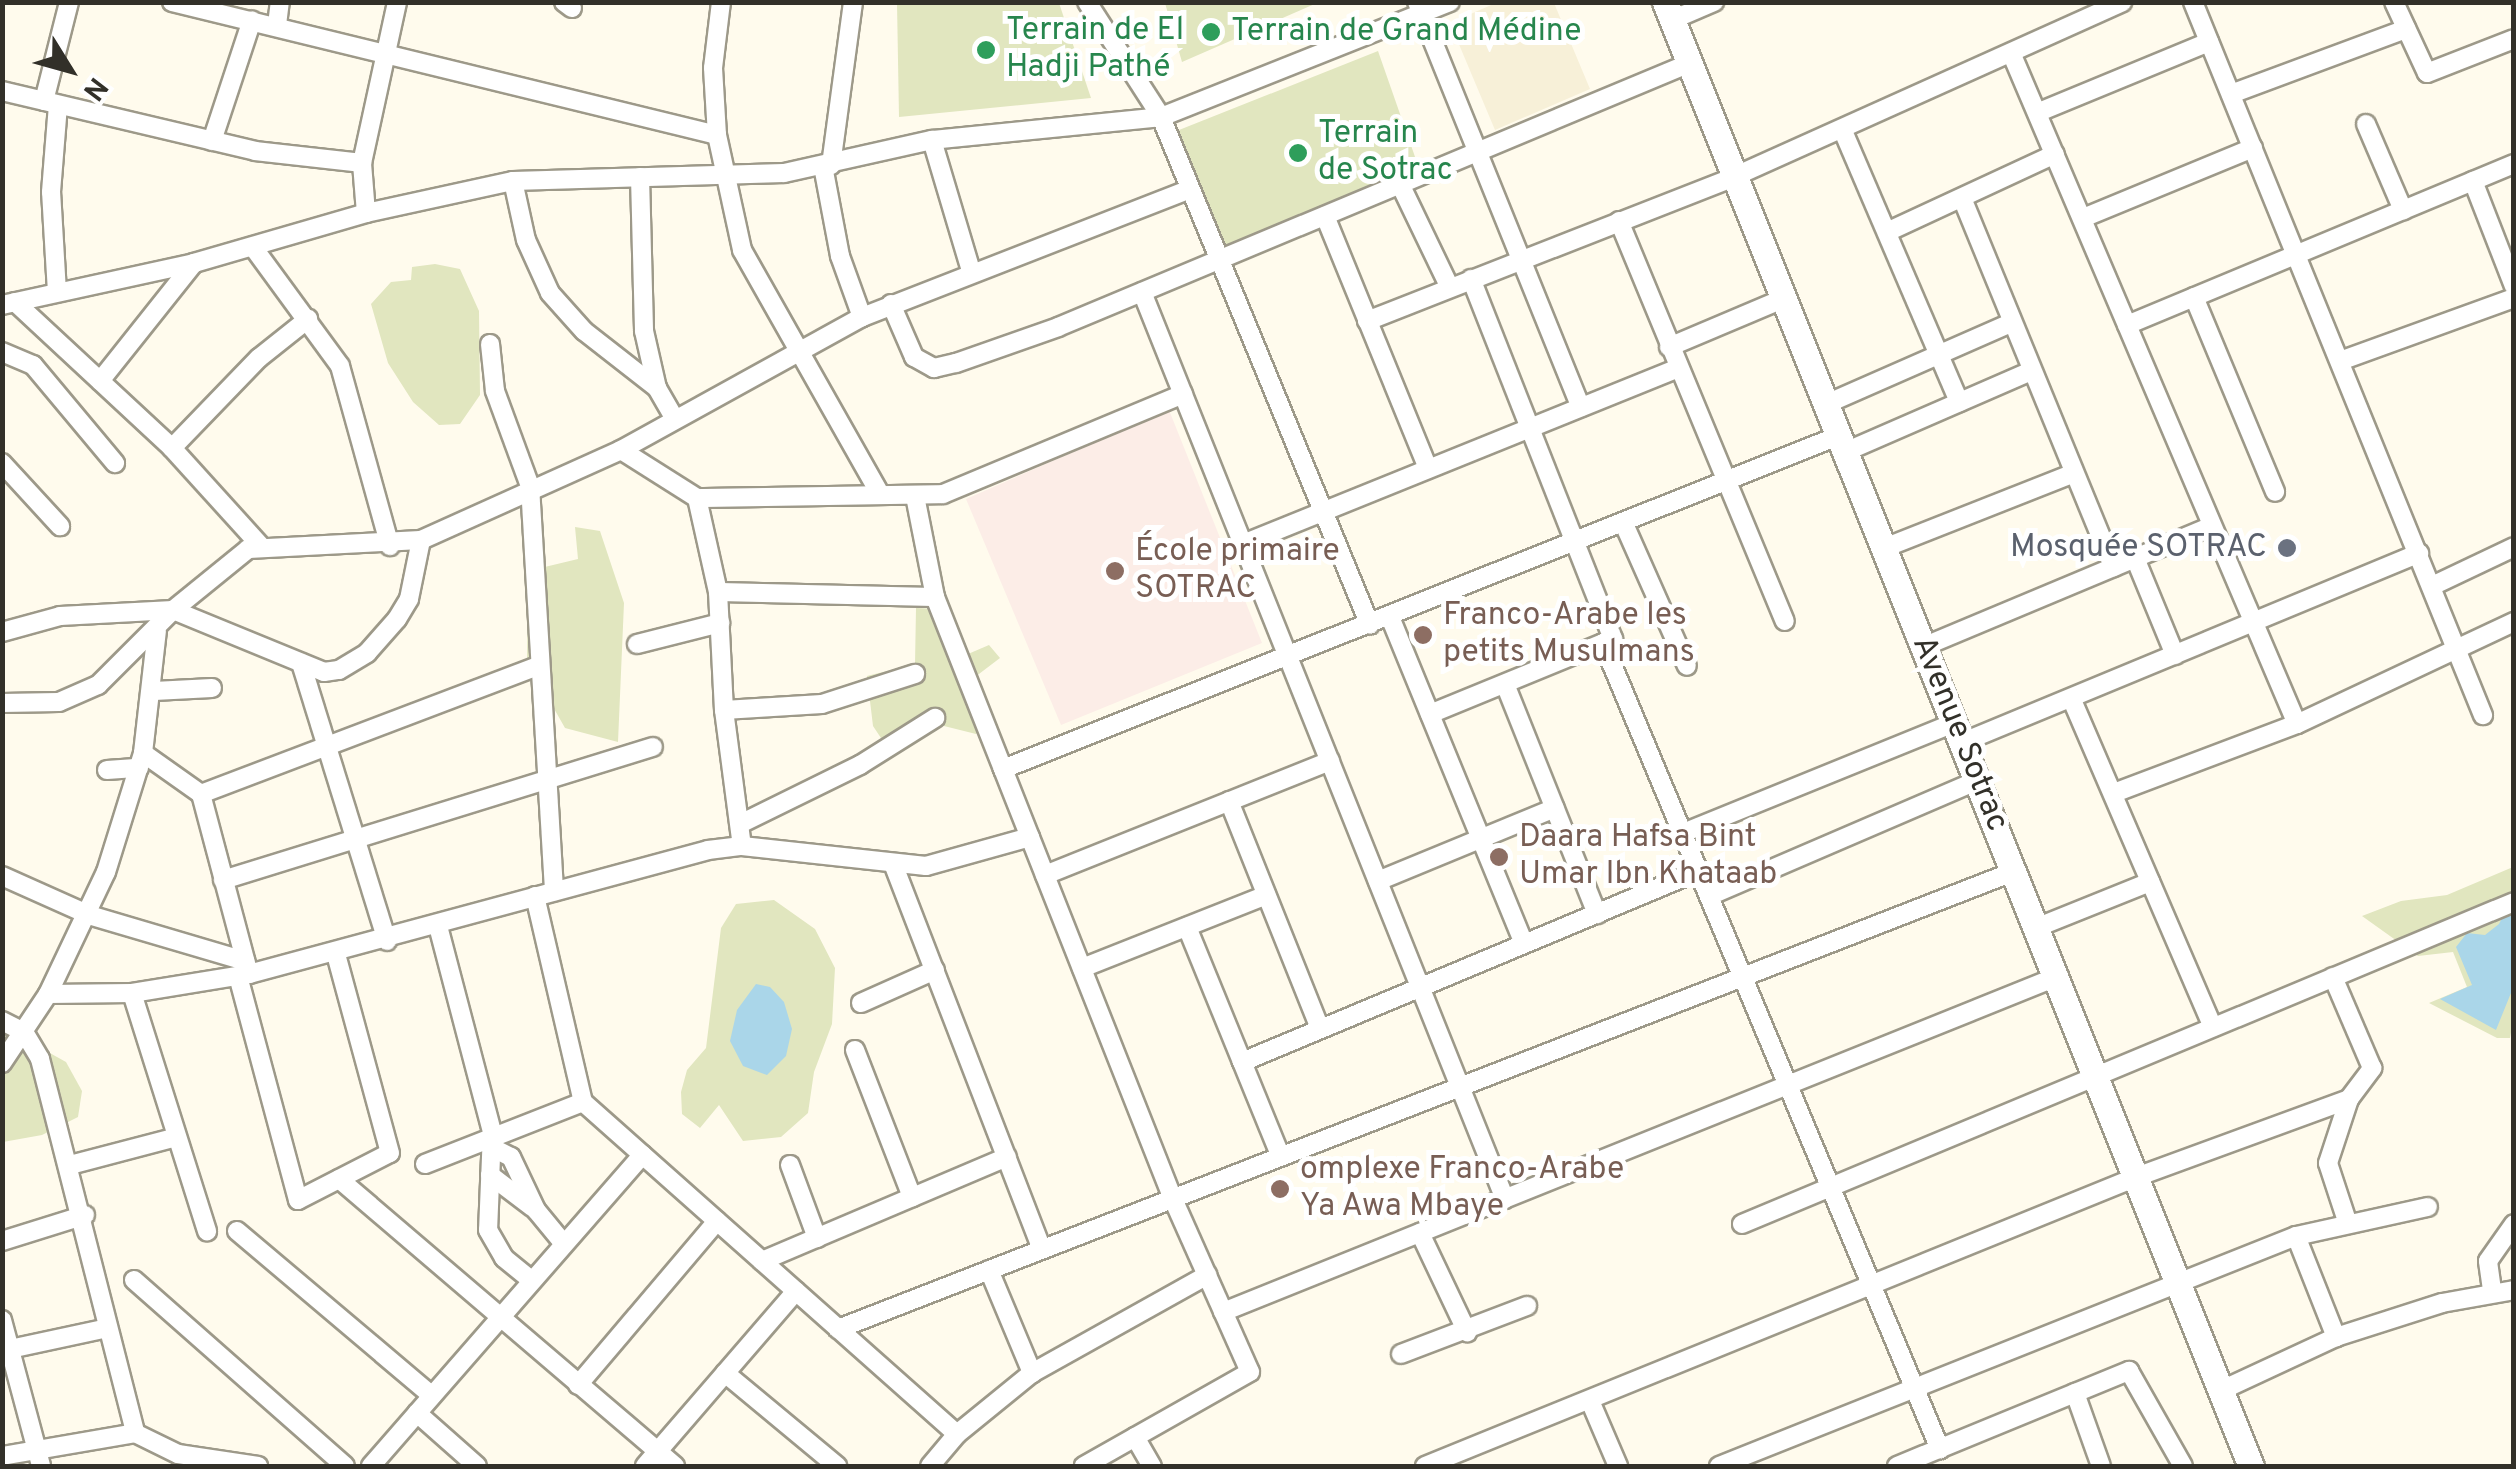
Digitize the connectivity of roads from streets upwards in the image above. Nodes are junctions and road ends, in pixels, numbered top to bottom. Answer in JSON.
{"nodes":[{"id":1,"x":70,"y":2,"type":"edge"},
{"id":2,"x":172,"y":2,"type":"edge"},
{"id":3,"x":280,"y":2,"type":"edge"},
{"id":4,"x":397,"y":2,"type":"edge"},
{"id":5,"x":722,"y":2,"type":"edge"},
{"id":6,"x":853,"y":2,"type":"edge"},
{"id":7,"x":1087,"y":2,"type":"edge"},
{"id":8,"x":1450,"y":2,"type":"edge"},
{"id":9,"x":1714,"y":2,"type":"edge"},
{"id":10,"x":2122,"y":2,"type":"edge"},
{"id":11,"x":2193,"y":2,"type":"edge"},
{"id":12,"x":2394,"y":2,"type":"edge"},
{"id":13,"x":1419,"y":8,"type":"edge"},
{"id":14,"x":1668,"y":11,"type":"edge"},
{"id":15,"x":252,"y":20,"type":"junction"},
{"id":16,"x":277,"y":25,"type":"junction"},
{"id":17,"x":2406,"y":29,"type":"junction"},
{"id":18,"x":2514,"y":40,"type":"edge"},
{"id":19,"x":2209,"y":42,"type":"junction"},
{"id":20,"x":382,"y":54,"type":"junction"},
{"id":21,"x":2012,"y":55,"type":"junction"},
{"id":22,"x":1690,"y":63,"type":"junction"},
{"id":23,"x":2,"y":91,"type":"edge"},
{"id":24,"x":2230,"y":94,"type":"junction"},
{"id":25,"x":51,"y":103,"type":"junction"},
{"id":26,"x":2038,"y":112,"type":"junction"},
{"id":27,"x":1161,"y":117,"type":"junction"},
{"id":28,"x":2366,"y":124,"type":"dead end"},
{"id":29,"x":1842,"y":131,"type":"junction"},
{"id":30,"x":717,"y":135,"type":"junction"},
{"id":31,"x":932,"y":140,"type":"junction"},
{"id":32,"x":212,"y":142,"type":"junction"},
{"id":33,"x":2253,"y":148,"type":"junction"},
{"id":34,"x":1477,"y":152,"type":"junction"},
{"id":35,"x":2055,"y":154,"type":"junction"},
{"id":36,"x":362,"y":163,"type":"junction"},
{"id":37,"x":2514,"y":164,"type":"edge"},
{"id":38,"x":827,"y":166,"type":"junction"},
{"id":39,"x":640,"y":177,"type":"junction"},
{"id":40,"x":725,"y":177,"type":"junction"},
{"id":41,"x":1731,"y":178,"type":"junction"},
{"id":42,"x":513,"y":181,"type":"junction"},
{"id":43,"x":2473,"y":181,"type":"junction"},
{"id":44,"x":1400,"y":184,"type":"junction"},
{"id":45,"x":1190,"y":189,"type":"junction"},
{"id":46,"x":1962,"y":198,"type":"junction"},
{"id":47,"x":2402,"y":210,"type":"junction"},
{"id":48,"x":366,"y":213,"type":"junction"},
{"id":49,"x":1325,"y":216,"type":"junction"},
{"id":50,"x":2083,"y":218,"type":"junction"},
{"id":51,"x":1618,"y":221,"type":"junction"},
{"id":52,"x":1886,"y":232,"type":"junction"},
{"id":53,"x":253,"y":247,"type":"junction"},
{"id":54,"x":2296,"y":254,"type":"junction"},
{"id":55,"x":1219,"y":260,"type":"junction"},
{"id":56,"x":1521,"y":260,"type":"junction"},
{"id":57,"x":194,"y":264,"type":"junction"},
{"id":58,"x":971,"y":272,"type":"junction"},
{"id":59,"x":1471,"y":279,"type":"junction"},
{"id":60,"x":2514,"y":286,"type":"edge"},
{"id":61,"x":1450,"y":288,"type":"junction"},
{"id":62,"x":57,"y":292,"type":"junction"},
{"id":63,"x":1142,"y":292,"type":"junction"},
{"id":64,"x":2194,"y":297,"type":"junction"},
{"id":65,"x":2514,"y":298,"type":"edge"},
{"id":66,"x":1780,"y":300,"type":"junction"},
{"id":67,"x":9,"y":303,"type":"edge"},
{"id":68,"x":892,"y":304,"type":"junction"},
{"id":69,"x":862,"y":317,"type":"junction"},
{"id":70,"x":308,"y":320,"type":"junction"},
{"id":71,"x":1368,"y":321,"type":"junction"},
{"id":72,"x":2011,"y":323,"type":"junction"},
{"id":73,"x":2127,"y":325,"type":"junction"},
{"id":74,"x":490,"y":344,"type":"dead end"},
{"id":75,"x":1669,"y":347,"type":"junction"},
{"id":76,"x":794,"y":350,"type":"junction"},
{"id":77,"x":2,"y":352,"type":"edge"},
{"id":78,"x":1939,"y":355,"type":"junction"},
{"id":79,"x":2340,"y":362,"type":"junction"},
{"id":80,"x":1678,"y":368,"type":"junction"},
{"id":81,"x":2031,"y":370,"type":"junction"},
{"id":82,"x":100,"y":381,"type":"junction"},
{"id":83,"x":657,"y":388,"type":"junction"},
{"id":84,"x":1183,"y":394,"type":"junction"},
{"id":85,"x":1959,"y":402,"type":"junction"},
{"id":86,"x":1824,"y":405,"type":"junction"},
{"id":87,"x":1581,"y":407,"type":"junction"},
{"id":88,"x":674,"y":417,"type":"junction"},
{"id":89,"x":1530,"y":428,"type":"junction"},
{"id":90,"x":1841,"y":444,"type":"junction"},
{"id":91,"x":172,"y":448,"type":"junction"},
{"id":92,"x":621,"y":450,"type":"junction"},
{"id":93,"x":116,"y":463,"type":"dead end"},
{"id":94,"x":2,"y":464,"type":"edge"},
{"id":95,"x":1428,"y":469,"type":"junction"},
{"id":96,"x":2074,"y":472,"type":"junction"},
{"id":97,"x":1726,"y":482,"type":"junction"},
{"id":98,"x":530,"y":486,"type":"junction"},
{"id":99,"x":2274,"y":492,"type":"dead end"},
{"id":100,"x":880,"y":494,"type":"junction"},
{"id":101,"x":916,"y":496,"type":"junction"},
{"id":102,"x":698,"y":498,"type":"junction"},
{"id":103,"x":1323,"y":512,"type":"junction"},
{"id":104,"x":1624,"y":524,"type":"junction"},
{"id":105,"x":60,"y":526,"type":"dead end"},
{"id":106,"x":2210,"y":527,"type":"junction"},
{"id":107,"x":421,"y":540,"type":"junction"},
{"id":108,"x":1575,"y":543,"type":"junction"},
{"id":109,"x":1243,"y":544,"type":"junction"},
{"id":110,"x":260,"y":545,"type":"junction"},
{"id":111,"x":390,"y":546,"type":"junction"},
{"id":112,"x":2514,"y":546,"type":"edge"},
{"id":113,"x":1884,"y":548,"type":"junction"},
{"id":114,"x":2419,"y":553,"type":"junction"},
{"id":115,"x":2135,"y":558,"type":"junction"},
{"id":116,"x":2113,"y":567,"type":"junction"},
{"id":117,"x":2432,"y":586,"type":"junction"},
{"id":118,"x":718,"y":592,"type":"junction"},
{"id":119,"x":935,"y":598,"type":"junction"},
{"id":120,"x":173,"y":610,"type":"junction"},
{"id":121,"x":1390,"y":617,"type":"junction"},
{"id":122,"x":1785,"y":621,"type":"dead end"},
{"id":123,"x":2514,"y":622,"type":"edge"},
{"id":124,"x":720,"y":623,"type":"junction"},
{"id":125,"x":2250,"y":624,"type":"junction"},
{"id":126,"x":1370,"y":626,"type":"junction"},
{"id":127,"x":157,"y":631,"type":"junction"},
{"id":128,"x":2,"y":632,"type":"edge"},
{"id":129,"x":1604,"y":643,"type":"junction"},
{"id":130,"x":637,"y":644,"type":"dead end"},
{"id":131,"x":1925,"y":646,"type":"junction"},
{"id":132,"x":2458,"y":649,"type":"junction"},
{"id":133,"x":2175,"y":655,"type":"junction"},
{"id":134,"x":1289,"y":658,"type":"junction"},
{"id":135,"x":301,"y":662,"type":"junction"},
{"id":136,"x":1686,"y":666,"type":"dead end"},
{"id":137,"x":536,"y":667,"type":"junction"},
{"id":138,"x":914,"y":674,"type":"dead end"},
{"id":139,"x":1505,"y":684,"type":"junction"},
{"id":140,"x":212,"y":688,"type":"dead end"},
{"id":141,"x":154,"y":690,"type":"junction"},
{"id":142,"x":2072,"y":700,"type":"junction"},
{"id":143,"x":2,"y":703,"type":"edge"},
{"id":144,"x":724,"y":710,"type":"junction"},
{"id":145,"x":1430,"y":714,"type":"junction"},
{"id":146,"x":2483,"y":715,"type":"dead end"},
{"id":147,"x":935,"y":718,"type":"dead end"},
{"id":148,"x":2297,"y":724,"type":"junction"},
{"id":149,"x":1958,"y":733,"type":"junction"},
{"id":150,"x":327,"y":746,"type":"junction"},
{"id":151,"x":653,"y":747,"type":"dead end"},
{"id":152,"x":141,"y":760,"type":"junction"},
{"id":153,"x":1330,"y":761,"type":"junction"},
{"id":154,"x":108,"y":770,"type":"dead end"},
{"id":155,"x":1003,"y":770,"type":"junction"},
{"id":156,"x":544,"y":780,"type":"junction"},
{"id":157,"x":1976,"y":781,"type":"junction"},
{"id":158,"x":2114,"y":793,"type":"junction"},
{"id":159,"x":201,"y":794,"type":"junction"},
{"id":160,"x":1229,"y":801,"type":"junction"},
{"id":161,"x":1555,"y":808,"type":"junction"},
{"id":162,"x":740,"y":824,"type":"junction"},
{"id":163,"x":1683,"y":833,"type":"junction"},
{"id":164,"x":1030,"y":837,"type":"junction"},
{"id":165,"x":356,"y":839,"type":"junction"},
{"id":166,"x":1481,"y":839,"type":"junction"},
{"id":167,"x":742,"y":846,"type":"junction"},
{"id":168,"x":894,"y":866,"type":"junction"},
{"id":169,"x":1699,"y":872,"type":"junction"},
{"id":170,"x":2015,"y":872,"type":"junction"},
{"id":171,"x":1045,"y":875,"type":"junction"},
{"id":172,"x":2,"y":876,"type":"edge"},
{"id":173,"x":223,"y":880,"type":"junction"},
{"id":174,"x":1378,"y":881,"type":"junction"},
{"id":175,"x":2150,"y":882,"type":"junction"},
{"id":176,"x":554,"y":890,"type":"junction"},
{"id":177,"x":1266,"y":895,"type":"junction"},
{"id":178,"x":535,"y":896,"type":"junction"},
{"id":179,"x":1709,"y":896,"type":"junction"},
{"id":180,"x":2514,"y":902,"type":"edge"},
{"id":181,"x":89,"y":914,"type":"junction"},
{"id":182,"x":1597,"y":914,"type":"junction"},
{"id":183,"x":438,"y":926,"type":"junction"},
{"id":184,"x":1187,"y":927,"type":"junction"},
{"id":185,"x":2038,"y":928,"type":"junction"},
{"id":186,"x":387,"y":941,"type":"junction"},
{"id":187,"x":1524,"y":944,"type":"junction"},
{"id":188,"x":336,"y":954,"type":"junction"},
{"id":189,"x":1082,"y":968,"type":"junction"},
{"id":190,"x":244,"y":970,"type":"junction"},
{"id":191,"x":934,"y":970,"type":"junction"},
{"id":192,"x":2059,"y":976,"type":"junction"},
{"id":193,"x":1743,"y":977,"type":"junction"},
{"id":194,"x":2334,"y":977,"type":"junction"},
{"id":195,"x":1420,"y":988,"type":"junction"},
{"id":196,"x":132,"y":993,"type":"junction"},
{"id":197,"x":48,"y":994,"type":"junction"},
{"id":198,"x":861,"y":1003,"type":"dead end"},
{"id":199,"x":2,"y":1021,"type":"edge"},
{"id":200,"x":2213,"y":1027,"type":"junction"},
{"id":201,"x":1320,"y":1030,"type":"junction"},
{"id":202,"x":24,"y":1032,"type":"junction"},
{"id":203,"x":855,"y":1050,"type":"dead end"},
{"id":204,"x":2,"y":1062,"type":"edge"},
{"id":205,"x":1242,"y":1062,"type":"junction"},
{"id":206,"x":2098,"y":1074,"type":"junction"},
{"id":207,"x":1788,"y":1084,"type":"junction"},
{"id":208,"x":1460,"y":1087,"type":"junction"},
{"id":209,"x":2349,"y":1099,"type":"junction"},
{"id":210,"x":584,"y":1102,"type":"junction"},
{"id":211,"x":173,"y":1138,"type":"junction"},
{"id":212,"x":493,"y":1140,"type":"junction"},
{"id":213,"x":642,"y":1154,"type":"junction"},
{"id":214,"x":1007,"y":1156,"type":"junction"},
{"id":215,"x":1281,"y":1157,"type":"junction"},
{"id":216,"x":425,"y":1164,"type":"dead end"},
{"id":217,"x":70,"y":1165,"type":"junction"},
{"id":218,"x":790,"y":1165,"type":"dead end"},
{"id":219,"x":490,"y":1174,"type":"junction"},
{"id":220,"x":2139,"y":1176,"type":"junction"},
{"id":221,"x":339,"y":1179,"type":"junction"},
{"id":222,"x":1830,"y":1185,"type":"junction"},
{"id":223,"x":912,"y":1197,"type":"junction"},
{"id":224,"x":1173,"y":1198,"type":"junction"},
{"id":225,"x":1505,"y":1199,"type":"junction"},
{"id":226,"x":2428,"y":1206,"type":"dead end"},
{"id":227,"x":536,"y":1210,"type":"junction"},
{"id":228,"x":84,"y":1215,"type":"junction"},
{"id":229,"x":717,"y":1221,"type":"junction"},
{"id":230,"x":1742,"y":1224,"type":"dead end"},
{"id":231,"x":2348,"y":1224,"type":"junction"},
{"id":232,"x":2514,"y":1224,"type":"edge"},
{"id":233,"x":207,"y":1230,"type":"dead end"},
{"id":234,"x":237,"y":1231,"type":"dead end"},
{"id":235,"x":1420,"y":1232,"type":"junction"},
{"id":236,"x":2296,"y":1236,"type":"junction"},
{"id":237,"x":817,"y":1238,"type":"junction"},
{"id":238,"x":2,"y":1241,"type":"edge"},
{"id":239,"x":564,"y":1244,"type":"junction"},
{"id":240,"x":1042,"y":1249,"type":"junction"},
{"id":241,"x":762,"y":1261,"type":"junction"},
{"id":242,"x":990,"y":1270,"type":"junction"},
{"id":243,"x":1207,"y":1275,"type":"junction"},
{"id":244,"x":134,"y":1280,"type":"dead end"},
{"id":245,"x":532,"y":1281,"type":"junction"},
{"id":246,"x":2181,"y":1282,"type":"junction"},
{"id":247,"x":1872,"y":1286,"type":"junction"},
{"id":248,"x":2492,"y":1290,"type":"junction"},
{"id":249,"x":2514,"y":1290,"type":"edge"},
{"id":250,"x":796,"y":1291,"type":"junction"},
{"id":251,"x":1527,"y":1306,"type":"dead end"},
{"id":252,"x":1223,"y":1312,"type":"junction"},
{"id":253,"x":500,"y":1318,"type":"junction"},
{"id":254,"x":2,"y":1320,"type":"edge"},
{"id":255,"x":108,"y":1328,"type":"junction"},
{"id":256,"x":838,"y":1329,"type":"junction"},
{"id":257,"x":1467,"y":1332,"type":"junction"},
{"id":258,"x":2336,"y":1337,"type":"junction"},
{"id":259,"x":10,"y":1350,"type":"junction"},
{"id":260,"x":1401,"y":1354,"type":"dead end"},
{"id":261,"x":725,"y":1373,"type":"junction"},
{"id":262,"x":1032,"y":1373,"type":"junction"},
{"id":263,"x":578,"y":1384,"type":"junction"},
{"id":264,"x":1916,"y":1389,"type":"junction"},
{"id":265,"x":2222,"y":1390,"type":"junction"},
{"id":266,"x":2075,"y":1393,"type":"junction"},
{"id":267,"x":432,"y":1396,"type":"junction"},
{"id":268,"x":1591,"y":1403,"type":"junction"},
{"id":269,"x":417,"y":1414,"type":"junction"},
{"id":270,"x":135,"y":1433,"type":"junction"},
{"id":271,"x":957,"y":1434,"type":"junction"},
{"id":272,"x":1136,"y":1437,"type":"junction"},
{"id":273,"x":36,"y":1448,"type":"junction"},
{"id":274,"x":1940,"y":1448,"type":"junction"},
{"id":275,"x":2,"y":1456,"type":"edge"},
{"id":276,"x":651,"y":1459,"type":"edge"},
{"id":277,"x":185,"y":1460,"type":"edge"},
{"id":278,"x":41,"y":1466,"type":"edge"},
{"id":279,"x":258,"y":1466,"type":"edge"},
{"id":280,"x":314,"y":1466,"type":"edge"},
{"id":281,"x":343,"y":1466,"type":"edge"},
{"id":282,"x":371,"y":1466,"type":"edge"},
{"id":283,"x":477,"y":1466,"type":"edge"},
{"id":284,"x":674,"y":1466,"type":"edge"},
{"id":285,"x":836,"y":1466,"type":"edge"},
{"id":286,"x":930,"y":1466,"type":"edge"},
{"id":287,"x":1084,"y":1466,"type":"edge"},
{"id":288,"x":1152,"y":1466,"type":"edge"},
{"id":289,"x":1425,"y":1466,"type":"edge"},
{"id":290,"x":1618,"y":1466,"type":"edge"},
{"id":291,"x":1719,"y":1466,"type":"edge"},
{"id":292,"x":1897,"y":1466,"type":"edge"},
{"id":293,"x":2101,"y":1466,"type":"edge"},
{"id":294,"x":2182,"y":1466,"type":"edge"},
{"id":295,"x":2251,"y":1466,"type":"edge"}],
"edges":[{"from":1,"to":25,"type":"street"},
{"from":2,"to":15,"type":"street"},
{"from":3,"to":16,"type":"street"},
{"from":4,"to":20,"type":"street"},
{"from":5,"to":30,"type":"street"},
{"from":6,"to":38,"type":"street"},
{"from":7,"to":27,"type":"street"},
{"from":8,"to":13,"type":"street"},
{"from":9,"to":14,"type":"street"},
{"from":10,"to":21,"type":"street"},
{"from":11,"to":19,"type":"street"},
{"from":12,"to":17,"type":"street"},
{"from":13,"to":27,"type":"street"},
{"from":13,"to":34,"type":"street"},
{"from":14,"to":22,"type":"street","name":"Avenue Sotrac"},
{"from":15,"to":16,"type":"street"},
{"from":15,"to":32,"type":"street"},
{"from":16,"to":20,"type":"street"},
{"from":17,"to":18,"type":"street"},
{"from":17,"to":24,"type":"street"},
{"from":19,"to":24,"type":"street"},
{"from":19,"to":26,"type":"street"},
{"from":20,"to":30,"type":"street"},
{"from":20,"to":36,"type":"street"},
{"from":21,"to":26,"type":"street"},
{"from":21,"to":29,"type":"street"},
{"from":22,"to":34,"type":"street"},
{"from":22,"to":41,"type":"street","name":"Avenue Sotrac"},
{"from":23,"to":25,"type":"street"},
{"from":24,"to":33,"type":"street"},
{"from":25,"to":32,"type":"street"},
{"from":25,"to":62,"type":"street"},
{"from":26,"to":35,"type":"street"},
{"from":27,"to":31,"type":"street"},
{"from":27,"to":45,"type":"street"},
{"from":28,"to":47,"type":"street"},
{"from":29,"to":41,"type":"street"},
{"from":29,"to":52,"type":"street"},
{"from":30,"to":40,"type":"street"},
{"from":31,"to":38,"type":"street"},
{"from":31,"to":58,"type":"street"},
{"from":32,"to":36,"type":"street"},
{"from":33,"to":50,"type":"street"},
{"from":33,"to":54,"type":"street"},
{"from":34,"to":44,"type":"street"},
{"from":34,"to":56,"type":"street"},
{"from":35,"to":46,"type":"street"},
{"from":35,"to":50,"type":"street"},
{"from":36,"to":48,"type":"street"},
{"from":37,"to":43,"type":"street"},
{"from":38,"to":40,"type":"street"},
{"from":38,"to":69,"type":"street"},
{"from":39,"to":40,"type":"street"},
{"from":39,"to":42,"type":"street"},
{"from":39,"to":83,"type":"street"},
{"from":40,"to":76,"type":"street"},
{"from":41,"to":51,"type":"street"},
{"from":41,"to":66,"type":"street","name":"Avenue Sotrac"},
{"from":42,"to":48,"type":"street"},
{"from":42,"to":83,"type":"street"},
{"from":43,"to":47,"type":"street"},
{"from":43,"to":60,"type":"street"},
{"from":44,"to":49,"type":"street"},
{"from":44,"to":61,"type":"street"},
{"from":45,"to":55,"type":"street"},
{"from":45,"to":58,"type":"street"},
{"from":46,"to":52,"type":"street"},
{"from":46,"to":72,"type":"street"},
{"from":47,"to":54,"type":"street"},
{"from":48,"to":53,"type":"street"},
{"from":49,"to":55,"type":"street"},
{"from":49,"to":71,"type":"street"},
{"from":50,"to":73,"type":"street"},
{"from":51,"to":56,"type":"street"},
{"from":51,"to":75,"type":"street"},
{"from":52,"to":78,"type":"street"},
{"from":53,"to":57,"type":"street"},
{"from":53,"to":70,"type":"street"},
{"from":54,"to":64,"type":"street"},
{"from":54,"to":79,"type":"street"},
{"from":55,"to":63,"type":"street"},
{"from":55,"to":103,"type":"street"},
{"from":56,"to":59,"type":"street"},
{"from":56,"to":87,"type":"street"},
{"from":57,"to":62,"type":"street"},
{"from":57,"to":82,"type":"street"},
{"from":58,"to":68,"type":"street"},
{"from":59,"to":61,"type":"street"},
{"from":59,"to":89,"type":"street"},
{"from":61,"to":71,"type":"street"},
{"from":62,"to":67,"type":"street"},
{"from":63,"to":68,"type":"street"},
{"from":63,"to":84,"type":"street"},
{"from":64,"to":73,"type":"street"},
{"from":64,"to":99,"type":"street"},
{"from":65,"to":79,"type":"street"},
{"from":66,"to":75,"type":"street"},
{"from":66,"to":86,"type":"street","name":"Avenue Sotrac"},
{"from":67,"to":82,"type":"street"},
{"from":68,"to":69,"type":"street"},
{"from":69,"to":76,"type":"street"},
{"from":70,"to":91,"type":"street"},
{"from":70,"to":111,"type":"street"},
{"from":71,"to":95,"type":"street"},
{"from":72,"to":78,"type":"street"},
{"from":72,"to":81,"type":"street"},
{"from":73,"to":106,"type":"street"},
{"from":74,"to":98,"type":"street"},
{"from":75,"to":80,"type":"street"},
{"from":76,"to":88,"type":"street"},
{"from":76,"to":100,"type":"street"},
{"from":77,"to":93,"type":"street"},
{"from":78,"to":85,"type":"street"},
{"from":78,"to":86,"type":"street"},
{"from":79,"to":114,"type":"street"},
{"from":80,"to":87,"type":"street"},
{"from":80,"to":97,"type":"street"},
{"from":81,"to":85,"type":"street"},
{"from":81,"to":96,"type":"street"},
{"from":82,"to":91,"type":"street"},
{"from":83,"to":88,"type":"street"},
{"from":84,"to":101,"type":"street"},
{"from":84,"to":109,"type":"street"},
{"from":85,"to":90,"type":"street"},
{"from":86,"to":90,"type":"street","name":"Avenue Sotrac"},
{"from":87,"to":89,"type":"street"},
{"from":88,"to":92,"type":"street"},
{"from":89,"to":95,"type":"street"},
{"from":89,"to":108,"type":"street"},
{"from":90,"to":97,"type":"street"},
{"from":90,"to":113,"type":"street","name":"Avenue Sotrac"},
{"from":91,"to":110,"type":"street"},
{"from":92,"to":98,"type":"street"},
{"from":92,"to":102,"type":"street"},
{"from":94,"to":105,"type":"street"},
{"from":95,"to":103,"type":"street"},
{"from":96,"to":113,"type":"street"},
{"from":96,"to":116,"type":"street"},
{"from":97,"to":104,"type":"street"},
{"from":97,"to":122,"type":"street"},
{"from":98,"to":107,"type":"street"},
{"from":98,"to":137,"type":"street"},
{"from":100,"to":101,"type":"street"},
{"from":100,"to":102,"type":"street"},
{"from":101,"to":119,"type":"street"},
{"from":102,"to":118,"type":"street"},
{"from":103,"to":109,"type":"street"},
{"from":103,"to":126,"type":"street"},
{"from":104,"to":108,"type":"street"},
{"from":104,"to":136,"type":"street"},
{"from":106,"to":115,"type":"street"},
{"from":106,"to":125,"type":"street"},
{"from":107,"to":111,"type":"street"},
{"from":107,"to":135,"type":"street"},
{"from":108,"to":121,"type":"street"},
{"from":108,"to":129,"type":"street"},
{"from":109,"to":134,"type":"street"},
{"from":110,"to":111,"type":"street"},
{"from":110,"to":120,"type":"street"},
{"from":112,"to":117,"type":"street"},
{"from":113,"to":131,"type":"street","name":"Avenue Sotrac"},
{"from":114,"to":117,"type":"street"},
{"from":114,"to":125,"type":"street"},
{"from":115,"to":116,"type":"street"},
{"from":115,"to":133,"type":"street"},
{"from":116,"to":131,"type":"street"},
{"from":117,"to":132,"type":"street"},
{"from":118,"to":119,"type":"street"},
{"from":118,"to":124,"type":"street"},
{"from":119,"to":155,"type":"street"},
{"from":120,"to":127,"type":"street"},
{"from":120,"to":128,"type":"street"},
{"from":120,"to":135,"type":"street"},
{"from":121,"to":126,"type":"street"},
{"from":121,"to":145,"type":"street"},
{"from":123,"to":132,"type":"street"},
{"from":124,"to":130,"type":"street"},
{"from":124,"to":144,"type":"street"},
{"from":125,"to":133,"type":"street"},
{"from":125,"to":148,"type":"street"},
{"from":126,"to":134,"type":"street"},
{"from":127,"to":141,"type":"street"},
{"from":127,"to":143,"type":"street"},
{"from":129,"to":139,"type":"street"},
{"from":129,"to":163,"type":"street"},
{"from":131,"to":149,"type":"street","name":"Avenue Sotrac"},
{"from":132,"to":146,"type":"street"},
{"from":132,"to":148,"type":"street"},
{"from":133,"to":142,"type":"street"},
{"from":134,"to":153,"type":"street"},
{"from":134,"to":155,"type":"street"},
{"from":135,"to":150,"type":"street"},
{"from":137,"to":150,"type":"street"},
{"from":137,"to":156,"type":"street"},
{"from":138,"to":144,"type":"street"},
{"from":139,"to":145,"type":"street"},
{"from":139,"to":161,"type":"street"},
{"from":140,"to":141,"type":"street"},
{"from":141,"to":152,"type":"street"},
{"from":142,"to":149,"type":"street"},
{"from":142,"to":158,"type":"street"},
{"from":144,"to":162,"type":"street"},
{"from":145,"to":166,"type":"street"},
{"from":147,"to":162,"type":"street"},
{"from":148,"to":158,"type":"street"},
{"from":149,"to":157,"type":"street","name":"Avenue Sotrac"},
{"from":149,"to":163,"type":"street"},
{"from":150,"to":159,"type":"street"},
{"from":150,"to":165,"type":"street"},
{"from":151,"to":156,"type":"street"},
{"from":152,"to":154,"type":"street"},
{"from":152,"to":159,"type":"street"},
{"from":152,"to":181,"type":"street"},
{"from":153,"to":160,"type":"street"},
{"from":153,"to":174,"type":"street"},
{"from":155,"to":164,"type":"street"},
{"from":156,"to":165,"type":"street"},
{"from":156,"to":176,"type":"street"},
{"from":157,"to":170,"type":"street","name":"Avenue Sotrac"},
{"from":157,"to":179,"type":"street"},
{"from":158,"to":175,"type":"street"},
{"from":159,"to":173,"type":"street"},
{"from":160,"to":171,"type":"street"},
{"from":160,"to":177,"type":"street"},
{"from":161,"to":166,"type":"street"},
{"from":161,"to":182,"type":"street"},
{"from":162,"to":167,"type":"street"},
{"from":163,"to":169,"type":"street"},
{"from":164,"to":168,"type":"street"},
{"from":164,"to":171,"type":"street"},
{"from":165,"to":173,"type":"street"},
{"from":165,"to":186,"type":"street"},
{"from":166,"to":174,"type":"street"},
{"from":166,"to":187,"type":"street"},
{"from":167,"to":168,"type":"street"},
{"from":167,"to":176,"type":"street"},
{"from":168,"to":191,"type":"street"},
{"from":169,"to":179,"type":"street"},
{"from":169,"to":182,"type":"street"},
{"from":170,"to":185,"type":"street","name":"Avenue Sotrac"},
{"from":170,"to":193,"type":"street"},
{"from":171,"to":189,"type":"street"},
{"from":172,"to":181,"type":"street"},
{"from":173,"to":190,"type":"street"},
{"from":174,"to":195,"type":"street"},
{"from":175,"to":185,"type":"street"},
{"from":175,"to":200,"type":"street"},
{"from":176,"to":178,"type":"street"},
{"from":177,"to":184,"type":"street"},
{"from":177,"to":201,"type":"street"},
{"from":178,"to":183,"type":"street"},
{"from":178,"to":210,"type":"street"},
{"from":179,"to":193,"type":"street"},
{"from":180,"to":194,"type":"street"},
{"from":181,"to":190,"type":"street"},
{"from":181,"to":197,"type":"street"},
{"from":182,"to":187,"type":"street"},
{"from":183,"to":186,"type":"street"},
{"from":183,"to":212,"type":"street"},
{"from":184,"to":189,"type":"street"},
{"from":184,"to":205,"type":"street"},
{"from":185,"to":192,"type":"street","name":"Avenue Sotrac"},
{"from":186,"to":188,"type":"street"},
{"from":187,"to":195,"type":"street"},
{"from":188,"to":190,"type":"street"},
{"from":188,"to":221,"type":"street"},
{"from":189,"to":224,"type":"street"},
{"from":190,"to":196,"type":"street"},
{"from":190,"to":221,"type":"street"},
{"from":191,"to":198,"type":"street"},
{"from":191,"to":214,"type":"street"},
{"from":192,"to":206,"type":"street","name":"Avenue Sotrac"},
{"from":192,"to":207,"type":"street"},
{"from":193,"to":207,"type":"street"},
{"from":193,"to":208,"type":"street"},
{"from":194,"to":200,"type":"street"},
{"from":194,"to":209,"type":"street"},
{"from":195,"to":201,"type":"street"},
{"from":195,"to":208,"type":"street"},
{"from":196,"to":197,"type":"street"},
{"from":196,"to":211,"type":"street"},
{"from":197,"to":202,"type":"street"},
{"from":199,"to":202,"type":"street"},
{"from":200,"to":206,"type":"street"},
{"from":201,"to":205,"type":"street"},
{"from":202,"to":204,"type":"street"},
{"from":202,"to":217,"type":"street"},
{"from":203,"to":223,"type":"street"},
{"from":205,"to":215,"type":"street"},
{"from":206,"to":220,"type":"street","name":"Avenue Sotrac"},
{"from":206,"to":222,"type":"street"},
{"from":207,"to":222,"type":"street"},
{"from":207,"to":225,"type":"street"},
{"from":208,"to":215,"type":"street"},
{"from":208,"to":225,"type":"street"},
{"from":209,"to":220,"type":"street"},
{"from":209,"to":231,"type":"street"},
{"from":210,"to":212,"type":"street"},
{"from":210,"to":213,"type":"street"},
{"from":211,"to":217,"type":"street"},
{"from":211,"to":233,"type":"street"},
{"from":212,"to":216,"type":"street"},
{"from":212,"to":219,"type":"street"},
{"from":212,"to":227,"type":"street"},
{"from":213,"to":229,"type":"street"},
{"from":213,"to":239,"type":"street"},
{"from":214,"to":223,"type":"street"},
{"from":214,"to":240,"type":"street"},
{"from":215,"to":224,"type":"street"},
{"from":217,"to":228,"type":"street"},
{"from":218,"to":237,"type":"street"},
{"from":219,"to":227,"type":"street"},
{"from":219,"to":245,"type":"street"},
{"from":220,"to":246,"type":"street","name":"Avenue Sotrac"},
{"from":220,"to":247,"type":"street"},
{"from":221,"to":253,"type":"street"},
{"from":222,"to":230,"type":"street"},
{"from":222,"to":247,"type":"street"},
{"from":223,"to":237,"type":"street"},
{"from":224,"to":240,"type":"street"},
{"from":224,"to":243,"type":"street"},
{"from":225,"to":235,"type":"street"},
{"from":226,"to":231,"type":"street"},
{"from":227,"to":239,"type":"street"},
{"from":228,"to":238,"type":"street"},
{"from":228,"to":255,"type":"street"},
{"from":229,"to":241,"type":"street"},
{"from":229,"to":263,"type":"street"},
{"from":231,"to":236,"type":"street"},
{"from":232,"to":248,"type":"street"},
{"from":234,"to":267,"type":"street"},
{"from":235,"to":252,"type":"street"},
{"from":235,"to":257,"type":"street"},
{"from":236,"to":246,"type":"street"},
{"from":236,"to":258,"type":"street"},
{"from":237,"to":241,"type":"street"},
{"from":239,"to":245,"type":"street"},
{"from":240,"to":242,"type":"street"},
{"from":241,"to":250,"type":"street"},
{"from":242,"to":256,"type":"street"},
{"from":242,"to":262,"type":"street"},
{"from":243,"to":252,"type":"street"},
{"from":243,"to":262,"type":"street"},
{"from":244,"to":281,"type":"street"},
{"from":245,"to":253,"type":"street"},
{"from":246,"to":264,"type":"street"},
{"from":246,"to":265,"type":"street","name":"Avenue Sotrac"},
{"from":247,"to":264,"type":"street"},
{"from":247,"to":268,"type":"street"},
{"from":248,"to":249,"type":"street"},
{"from":248,"to":258,"type":"street"},
{"from":250,"to":256,"type":"street"},
{"from":250,"to":261,"type":"street"},
{"from":251,"to":257,"type":"street"},
{"from":252,"to":272,"type":"street"},
{"from":253,"to":263,"type":"street"},
{"from":253,"to":267,"type":"street"},
{"from":254,"to":259,"type":"street"},
{"from":255,"to":259,"type":"street"},
{"from":255,"to":270,"type":"street"},
{"from":256,"to":271,"type":"street"},
{"from":257,"to":260,"type":"street"},
{"from":258,"to":265,"type":"street"},
{"from":259,"to":273,"type":"street"},
{"from":261,"to":276,"type":"street"},
{"from":261,"to":285,"type":"street"},
{"from":262,"to":271,"type":"street"},
{"from":263,"to":276,"type":"street"},
{"from":264,"to":274,"type":"street"},
{"from":264,"to":291,"type":"street"},
{"from":265,"to":295,"type":"street","name":"Avenue Sotrac"},
{"from":266,"to":274,"type":"street"},
{"from":266,"to":293,"type":"street"},
{"from":266,"to":294,"type":"street"},
{"from":267,"to":269,"type":"street"},
{"from":268,"to":289,"type":"street"},
{"from":268,"to":290,"type":"street"},
{"from":269,"to":282,"type":"street"},
{"from":269,"to":283,"type":"street"},
{"from":270,"to":273,"type":"street"},
{"from":270,"to":277,"type":"street"},
{"from":271,"to":286,"type":"street"},
{"from":272,"to":287,"type":"street"},
{"from":272,"to":288,"type":"street"},
{"from":273,"to":275,"type":"street"},
{"from":273,"to":278,"type":"street"},
{"from":274,"to":292,"type":"street"},
{"from":276,"to":284,"type":"street"},
{"from":277,"to":279,"type":"street"},
{"from":280,"to":281,"type":"street"}]}
